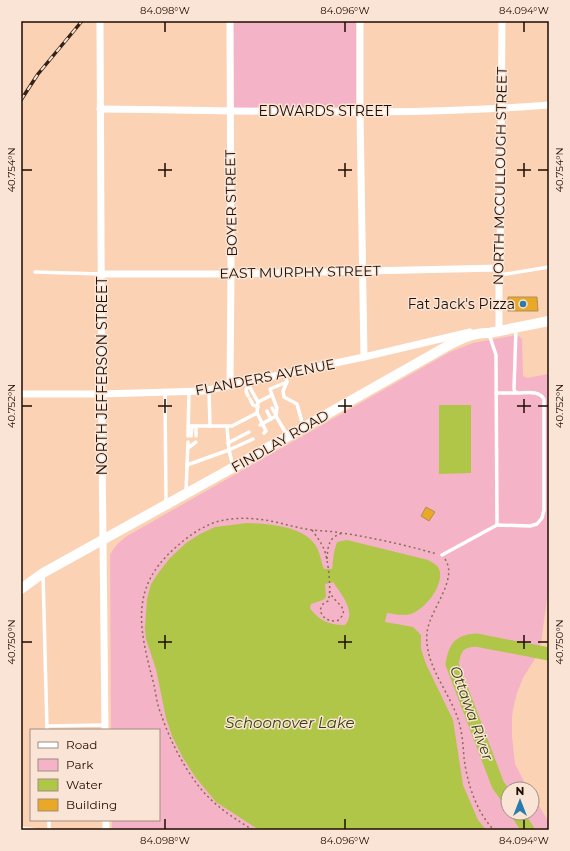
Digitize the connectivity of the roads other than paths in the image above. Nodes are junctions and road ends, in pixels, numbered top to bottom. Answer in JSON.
{"nodes":[{"id":1,"x":100,"y":21,"type":"edge"},
{"id":2,"x":230,"y":21,"type":"edge"},
{"id":3,"x":360,"y":21,"type":"edge"},
{"id":4,"x":502,"y":21,"type":"edge"},
{"id":5,"x":549,"y":105,"type":"edge"},
{"id":6,"x":100,"y":109,"type":"junction"},
{"id":7,"x":501,"y":109,"type":"junction"},
{"id":8,"x":230,"y":110,"type":"junction"},
{"id":9,"x":360,"y":112,"type":"junction"},
{"id":10,"x":549,"y":267,"type":"edge"},
{"id":11,"x":362,"y":271,"type":"junction"},
{"id":12,"x":500,"y":271,"type":"junction"},
{"id":13,"x":35,"y":272,"type":"dead end"},
{"id":14,"x":101,"y":274,"type":"junction"},
{"id":15,"x":231,"y":274,"type":"junction"},
{"id":16,"x":549,"y":321,"type":"edge"},
{"id":17,"x":516,"y":328,"type":"junction"},
{"id":18,"x":490,"y":332,"type":"junction"},
{"id":19,"x":364,"y":357,"type":"junction"},
{"id":20,"x":285,"y":374,"type":"junction"},
{"id":21,"x":287,"y":382,"type":"junction"},
{"id":22,"x":248,"y":383,"type":"junction"},
{"id":23,"x":230,"y":385,"type":"junction"},
{"id":24,"x":209,"y":390,"type":"junction"},
{"id":25,"x":189,"y":391,"type":"junction"},
{"id":26,"x":165,"y":392,"type":"junction"},
{"id":27,"x":496,"y":393,"type":"junction"},
{"id":28,"x":518,"y":393,"type":"junction"},
{"id":29,"x":21,"y":394,"type":"edge"},
{"id":30,"x":102,"y":394,"type":"junction"},
{"id":31,"x":272,"y":395,"type":"junction"},
{"id":32,"x":261,"y":402,"type":"junction"},
{"id":33,"x":258,"y":407,"type":"junction"},
{"id":34,"x":272,"y":408,"type":"dead end"},
{"id":35,"x":267,"y":411,"type":"dead end"},
{"id":36,"x":257,"y":413,"type":"junction"},
{"id":37,"x":276,"y":416,"type":"junction"},
{"id":38,"x":271,"y":419,"type":"junction"},
{"id":39,"x":261,"y":425,"type":"junction"},
{"id":40,"x":192,"y":426,"type":"junction"},
{"id":41,"x":210,"y":426,"type":"junction"},
{"id":42,"x":227,"y":427,"type":"junction"},
{"id":43,"x":303,"y":427,"type":"junction"},
{"id":44,"x":249,"y":432,"type":"dead end"},
{"id":45,"x":264,"y":433,"type":"dead end"},
{"id":46,"x":287,"y":436,"type":"junction"},
{"id":47,"x":253,"y":439,"type":"dead end"},
{"id":48,"x":228,"y":443,"type":"junction"},
{"id":49,"x":191,"y":444,"type":"dead end"},
{"id":50,"x":229,"y":450,"type":"junction"},
{"id":51,"x":187,"y":465,"type":"junction"},
{"id":52,"x":234,"y":467,"type":"junction"},
{"id":53,"x":186,"y":493,"type":"junction"},
{"id":54,"x":166,"y":504,"type":"junction"},
{"id":55,"x":497,"y":525,"type":"junction"},
{"id":56,"x":103,"y":540,"type":"junction"},
{"id":57,"x":442,"y":555,"type":"road end"},
{"id":58,"x":43,"y":573,"type":"junction"},
{"id":59,"x":21,"y":589,"type":"edge"},
{"id":60,"x":47,"y":728,"type":"edge"},
{"id":61,"x":105,"y":728,"type":"edge"},
{"id":62,"x":21,"y":828,"type":"edge"},
{"id":63,"x":35,"y":830,"type":"edge"}],
"edges":[{"from":1,"to":6,"type":"street","name":"NORTH JEFFERSON STREET"},
{"from":2,"to":8,"type":"street","name":"BOYER STREET"},
{"from":3,"to":9,"type":"street"},
{"from":4,"to":7,"type":"street","name":"NORTH MCCULLOUGH STREET"},
{"from":5,"to":7,"type":"street","name":"EDWARDS STREET"},
{"from":6,"to":8,"type":"street","name":"EDWARDS STREET"},
{"from":6,"to":14,"type":"street","name":"NORTH JEFFERSON STREET"},
{"from":7,"to":9,"type":"street","name":"EDWARDS STREET"},
{"from":7,"to":12,"type":"street","name":"NORTH MCCULLOUGH STREET"},
{"from":8,"to":9,"type":"street","name":"EDWARDS STREET"},
{"from":8,"to":15,"type":"street","name":"BOYER STREET"},
{"from":9,"to":11,"type":"street"},
{"from":10,"to":12,"type":"lane"},
{"from":11,"to":12,"type":"street","name":"EAST MURPHY STREET"},
{"from":11,"to":15,"type":"street","name":"EAST MURPHY STREET"},
{"from":11,"to":19,"type":"street"},
{"from":12,"to":18,"type":"street","name":"NORTH MCCULLOUGH STREET"},
{"from":13,"to":14,"type":"lane"},
{"from":14,"to":15,"type":"street","name":"EAST MURPHY STREET"},
{"from":14,"to":30,"type":"street","name":"NORTH JEFFERSON STREET"},
{"from":15,"to":23,"type":"street","name":"BOYER STREET"},
{"from":16,"to":17,"type":"main road","name":"FINDLAY ROAD"},
{"from":17,"to":18,"type":"main road","name":"FINDLAY ROAD"},
{"from":17,"to":28,"type":"lane"},
{"from":18,"to":19,"type":"street","name":"FLANDERS AVENUE"},
{"from":18,"to":27,"type":"lane"},
{"from":18,"to":43,"type":"main road","name":"FINDLAY ROAD"},
{"from":19,"to":20,"type":"street","name":"FLANDERS AVENUE"},
{"from":20,"to":21,"type":"lane"},
{"from":20,"to":22,"type":"street","name":"FLANDERS AVENUE"},
{"from":21,"to":31,"type":"lane"},
{"from":21,"to":43,"type":"lane"},
{"from":22,"to":23,"type":"street","name":"FLANDERS AVENUE"},
{"from":22,"to":32,"type":"lane"},
{"from":22,"to":33,"type":"lane"},
{"from":23,"to":24,"type":"street","name":"FLANDERS AVENUE"},
{"from":24,"to":25,"type":"street","name":"FLANDERS AVENUE"},
{"from":24,"to":41,"type":"lane"},
{"from":25,"to":26,"type":"street","name":"FLANDERS AVENUE"},
{"from":25,"to":40,"type":"lane"},
{"from":26,"to":30,"type":"street","name":"FLANDERS AVENUE"},
{"from":26,"to":54,"type":"lane"},
{"from":27,"to":28,"type":"lane"},
{"from":27,"to":55,"type":"lane"},
{"from":28,"to":55,"type":"lane"},
{"from":29,"to":30,"type":"street","name":"FLANDERS AVENUE"},
{"from":30,"to":56,"type":"street","name":"NORTH JEFFERSON STREET"},
{"from":31,"to":32,"type":"lane"},
{"from":31,"to":37,"type":"lane"},
{"from":32,"to":33,"type":"lane"},
{"from":33,"to":36,"type":"lane"},
{"from":34,"to":37,"type":"lane"},
{"from":35,"to":38,"type":"lane"},
{"from":36,"to":39,"type":"lane"},
{"from":36,"to":42,"type":"lane"},
{"from":37,"to":38,"type":"lane"},
{"from":37,"to":46,"type":"lane"},
{"from":38,"to":39,"type":"lane"},
{"from":39,"to":45,"type":"lane"},
{"from":40,"to":40,"type":"lane"},
{"from":40,"to":41,"type":"lane"},
{"from":41,"to":42,"type":"lane"},
{"from":42,"to":48,"type":"lane"},
{"from":43,"to":46,"type":"main road","name":"FINDLAY ROAD"},
{"from":44,"to":48,"type":"lane"},
{"from":46,"to":52,"type":"main road","name":"FINDLAY ROAD"},
{"from":47,"to":50,"type":"lane"},
{"from":48,"to":50,"type":"lane"},
{"from":49,"to":51,"type":"lane"},
{"from":50,"to":51,"type":"lane"},
{"from":50,"to":52,"type":"lane"},
{"from":51,"to":53,"type":"lane"},
{"from":52,"to":53,"type":"main road","name":"FINDLAY ROAD"},
{"from":53,"to":54,"type":"main road","name":"FINDLAY ROAD"},
{"from":54,"to":56,"type":"main road","name":"FINDLAY ROAD"},
{"from":55,"to":57,"type":"lane"},
{"from":56,"to":58,"type":"main road","name":"FINDLAY ROAD"},
{"from":56,"to":61,"type":"street","name":"NORTH JEFFERSON STREET"},
{"from":58,"to":59,"type":"main road","name":"FINDLAY ROAD"},
{"from":58,"to":60,"type":"lane"},
{"from":60,"to":61,"type":"lane"},
{"from":62,"to":63,"type":"lane"}]}
